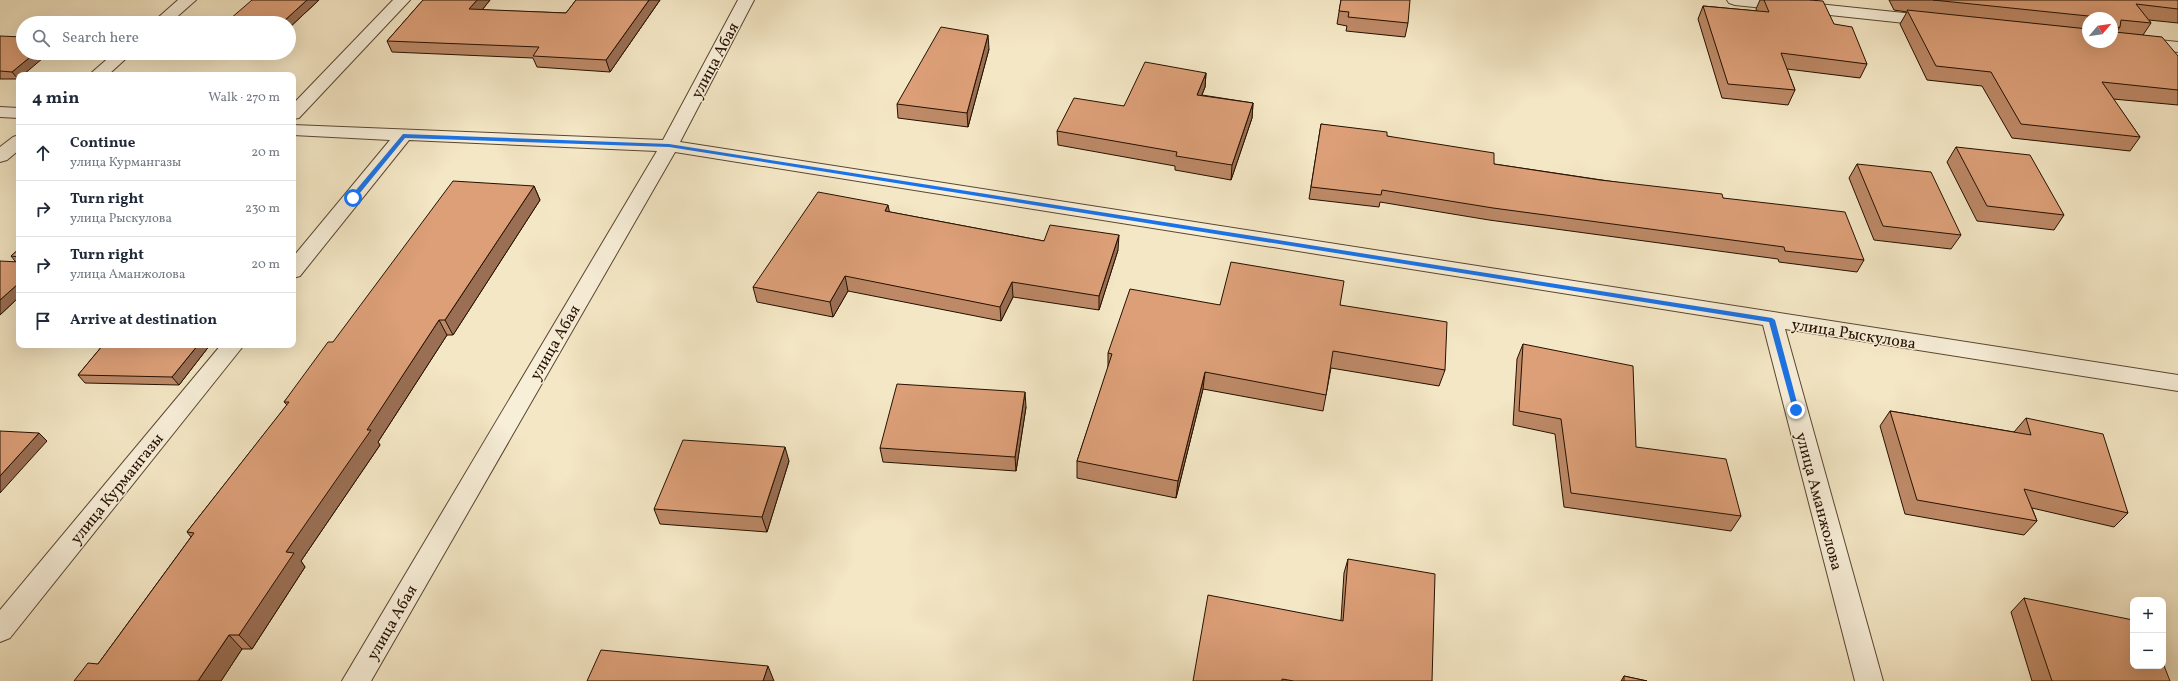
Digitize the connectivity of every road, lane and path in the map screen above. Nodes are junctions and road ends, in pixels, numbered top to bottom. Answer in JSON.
{"nodes":[{"id":1,"x":188,"y":0,"type":"edge"},
{"id":2,"x":402,"y":0,"type":"edge"},
{"id":3,"x":746,"y":0,"type":"edge"},
{"id":4,"x":1735,"y":0,"type":"edge"},
{"id":5,"x":169,"y":16,"type":"edge"},
{"id":6,"x":1947,"y":22,"type":"edge"},
{"id":7,"x":2118,"y":41,"type":"edge"},
{"id":8,"x":2178,"y":46,"type":"edge"},
{"id":9,"x":116,"y":60,"type":"edge"},
{"id":10,"x":102,"y":72,"type":"edge"},
{"id":11,"x":296,"y":111,"type":"edge"},
{"id":12,"x":0,"y":112,"type":"edge"},
{"id":13,"x":16,"y":113,"type":"edge"},
{"id":14,"x":296,"y":130,"type":"edge"},
{"id":15,"x":403,"y":136,"type":"junction"},
{"id":16,"x":16,"y":143,"type":"edge"},
{"id":17,"x":669,"y":146,"type":"junction"},
{"id":18,"x":0,"y":156,"type":"edge"},
{"id":19,"x":296,"y":267,"type":"edge"},
{"id":20,"x":1772,"y":320,"type":"junction"},
{"id":21,"x":231,"y":348,"type":"edge"},
{"id":22,"x":2178,"y":383,"type":"edge"},
{"id":23,"x":0,"y":630,"type":"edge"},
{"id":24,"x":356,"y":681,"type":"edge"},
{"id":25,"x":1869,"y":681,"type":"edge"}],
"edges":[{"from":1,"to":5,"type":"street"},
{"from":2,"to":11,"type":"street"},
{"from":3,"to":17,"type":"street","name":"улица Абая"},
{"from":4,"to":6,"type":"street"},
{"from":7,"to":8,"type":"street"},
{"from":9,"to":10,"type":"street"},
{"from":12,"to":13,"type":"street"},
{"from":14,"to":15,"type":"street","name":"улица Рыскулова"},
{"from":15,"to":17,"type":"street","name":"улица Рыскулова"},
{"from":15,"to":19,"type":"street"},
{"from":16,"to":18,"type":"street"},
{"from":17,"to":20,"type":"street","name":"улица Рыскулова"},
{"from":17,"to":24,"type":"street","name":"улица Абая"},
{"from":20,"to":22,"type":"street","name":"улица Рыскулова"},
{"from":20,"to":25,"type":"street","name":"улица Аманжолова"},
{"from":21,"to":23,"type":"street","name":"улица Курмангазы"}]}
